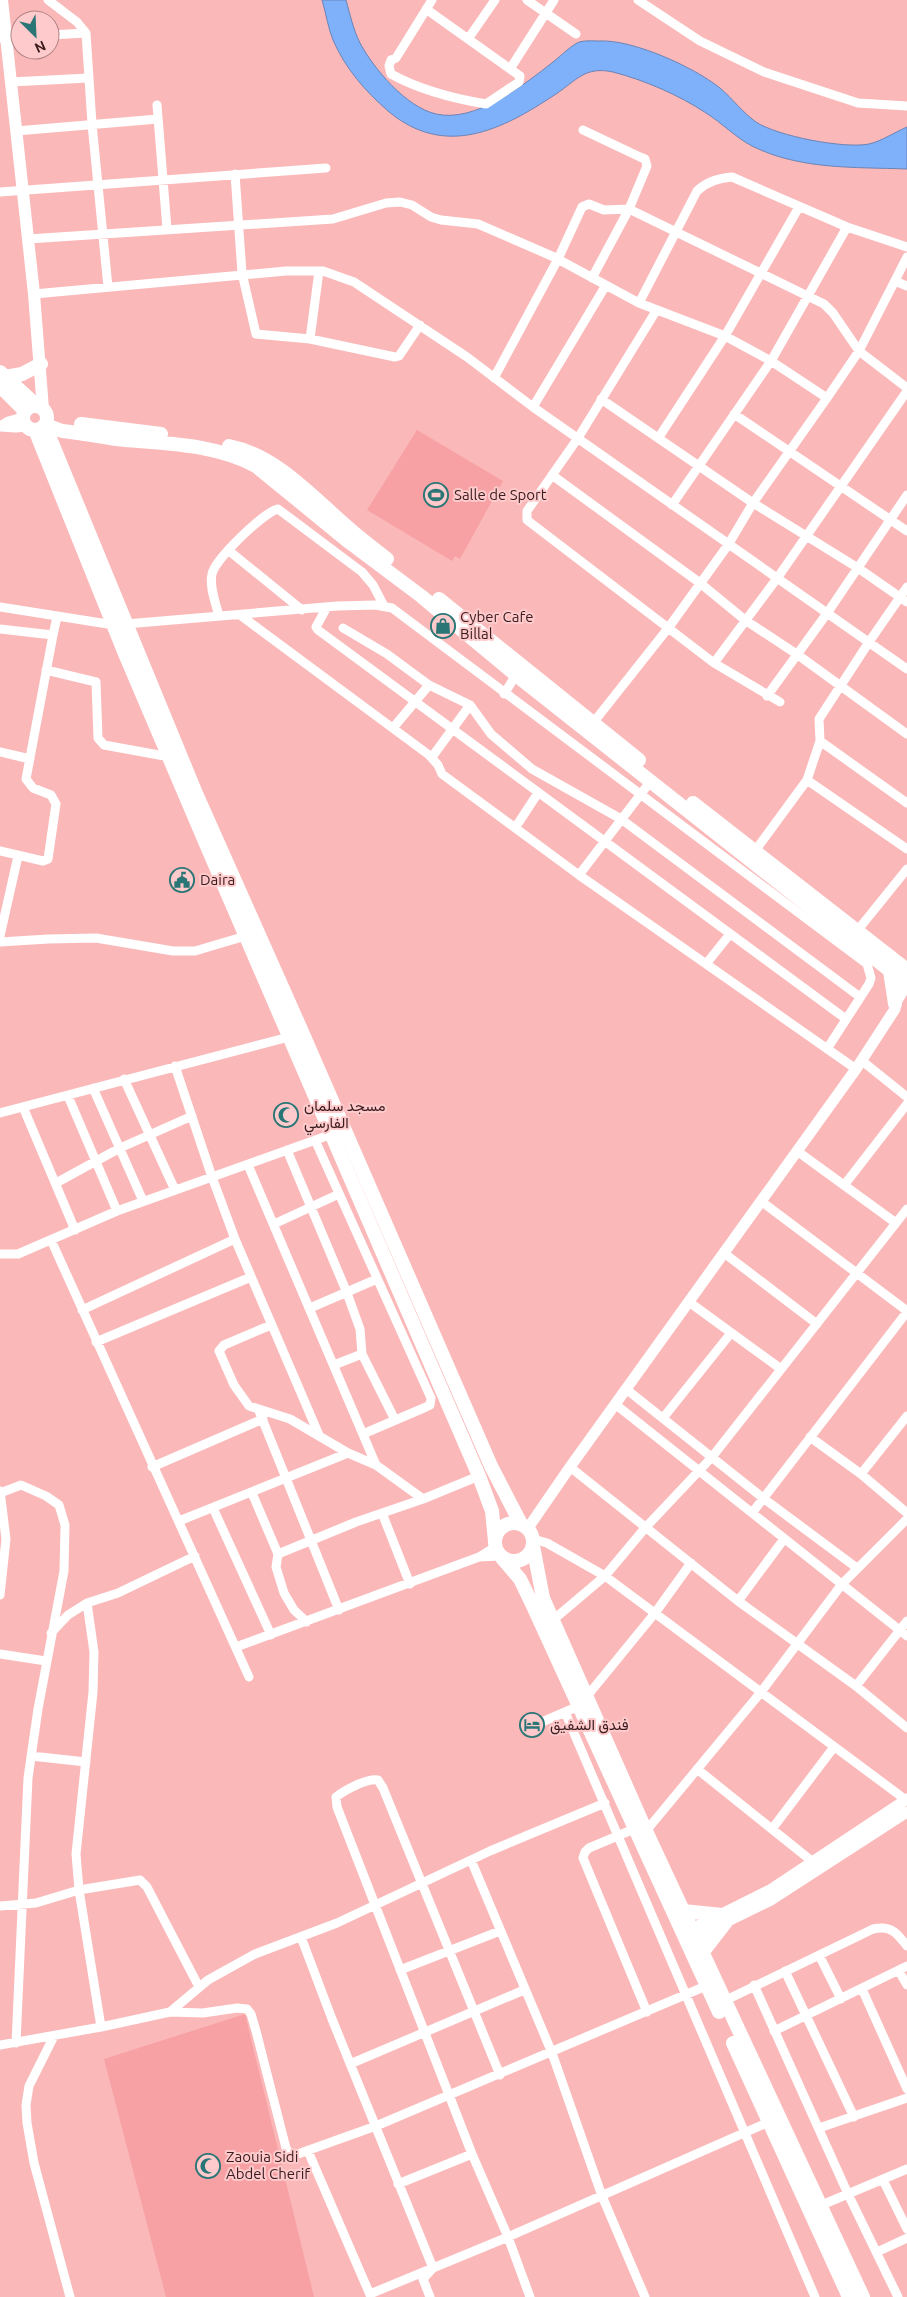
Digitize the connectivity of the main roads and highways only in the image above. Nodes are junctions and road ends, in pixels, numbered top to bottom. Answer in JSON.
{"nodes":[{"id":1,"x":2,"y":0,"type":"edge"},
{"id":2,"x":3,"y":38,"type":"edge"},
{"id":3,"x":41,"y":364,"type":"junction"},
{"id":4,"x":2,"y":378,"type":"edge"},
{"id":5,"x":36,"y":419,"type":"junction"},
{"id":6,"x":158,"y":438,"type":"junction"},
{"id":7,"x":120,"y":625,"type":"junction"},
{"id":8,"x":252,"y":935,"type":"junction"},
{"id":9,"x":907,"y":970,"type":"edge"},
{"id":10,"x":890,"y":971,"type":"junction"},
{"id":11,"x":907,"y":984,"type":"edge"},
{"id":12,"x":902,"y":1005,"type":"edge"},
{"id":13,"x":338,"y":1132,"type":"junction"},
{"id":14,"x":529,"y":1534,"type":"junction"},
{"id":15,"x":498,"y":1550,"type":"junction"},
{"id":16,"x":583,"y":1702,"type":"junction"},
{"id":17,"x":640,"y":1830,"type":"junction"},
{"id":18,"x":683,"y":1911,"type":"junction"},
{"id":19,"x":688,"y":1935,"type":"junction"},
{"id":20,"x":702,"y":1953,"type":"junction"},
{"id":21,"x":815,"y":2208,"type":"junction"},
{"id":22,"x":849,"y":2297,"type":"edge"},
{"id":23,"x":863,"y":2297,"type":"edge"}],
"edges":[{"from":1,"to":2,"type":"main road"},
{"from":2,"to":3,"type":"main road"},
{"from":3,"to":4,"type":"main road"},
{"from":3,"to":5,"type":"main road"},
{"from":4,"to":5,"type":"main road"},
{"from":5,"to":6,"type":"main road"},
{"from":5,"to":7,"type":"main road"},
{"from":6,"to":9,"type":"main road"},
{"from":6,"to":10,"type":"main road"},
{"from":7,"to":8,"type":"main road"},
{"from":7,"to":8,"type":"main road"},
{"from":8,"to":13,"type":"main road"},
{"from":8,"to":13,"type":"main road"},
{"from":10,"to":11,"type":"main road"},
{"from":10,"to":12,"type":"main road"},
{"from":13,"to":14,"type":"main road"},
{"from":13,"to":15,"type":"main road"},
{"from":14,"to":15,"type":"main road"},
{"from":14,"to":15,"type":"main road"},
{"from":14,"to":16,"type":"main road"},
{"from":15,"to":16,"type":"main road"},
{"from":16,"to":17,"type":"main road"},
{"from":17,"to":18,"type":"main road"},
{"from":17,"to":19,"type":"main road"},
{"from":18,"to":19,"type":"main road"},
{"from":18,"to":20,"type":"main road"},
{"from":19,"to":20,"type":"main road"},
{"from":19,"to":21,"type":"main road"},
{"from":20,"to":21,"type":"main road"},
{"from":21,"to":22,"type":"main road"},
{"from":21,"to":23,"type":"main road"}]}
